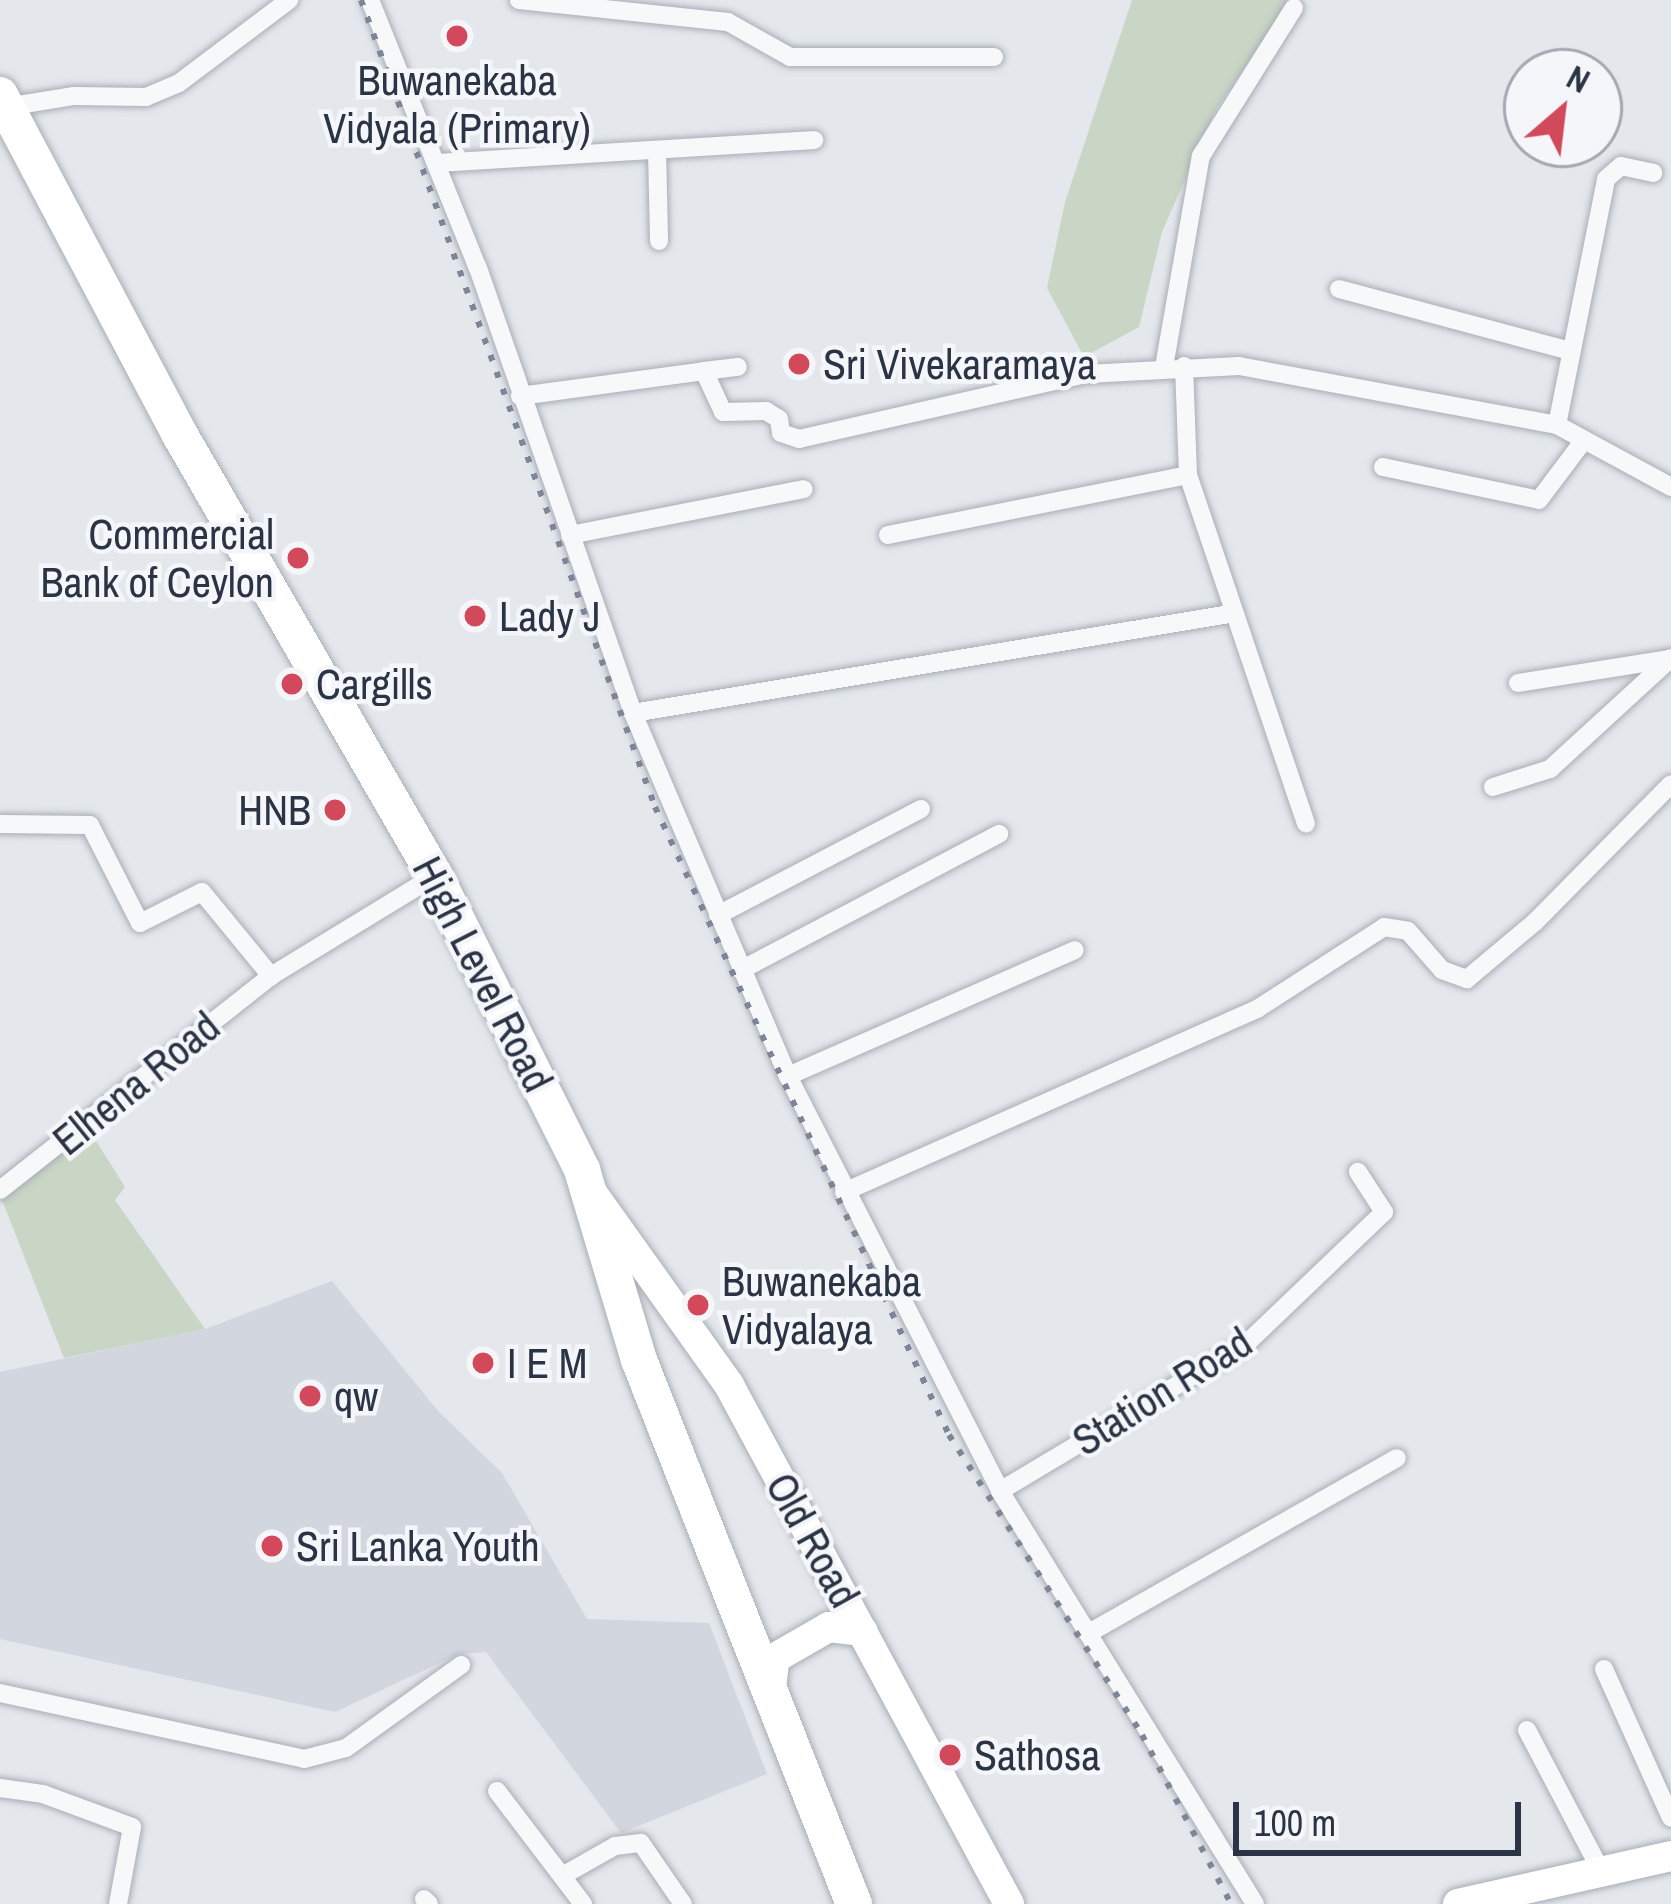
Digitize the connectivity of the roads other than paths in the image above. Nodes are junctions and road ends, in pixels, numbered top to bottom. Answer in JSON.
{"nodes":[{"id":1,"x":290,"y":0,"type":"edge"},
{"id":2,"x":370,"y":0,"type":"edge"},
{"id":3,"x":519,"y":0,"type":"edge"},
{"id":4,"x":1294,"y":8,"type":"dead end"},
{"id":5,"x":994,"y":57,"type":"dead end"},
{"id":6,"x":3,"y":101,"type":"edge"},
{"id":7,"x":814,"y":140,"type":"dead end"},
{"id":8,"x":657,"y":150,"type":"junction"},
{"id":9,"x":438,"y":163,"type":"junction"},
{"id":10,"x":1653,"y":173,"type":"dead end"},
{"id":11,"x":659,"y":241,"type":"dead end"},
{"id":12,"x":1340,"y":289,"type":"dead end"},
{"id":13,"x":1571,"y":351,"type":"junction"},
{"id":14,"x":738,"y":367,"type":"dead end"},
{"id":15,"x":1174,"y":367,"type":"junction"},
{"id":16,"x":704,"y":371,"type":"junction"},
{"id":17,"x":520,"y":396,"type":"junction"},
{"id":18,"x":1557,"y":425,"type":"junction"},
{"id":19,"x":1584,"y":440,"type":"junction"},
{"id":20,"x":1383,"y":467,"type":"dead end"},
{"id":21,"x":1188,"y":475,"type":"junction"},
{"id":22,"x":1671,"y":487,"type":"edge"},
{"id":23,"x":804,"y":489,"type":"dead end"},
{"id":24,"x":570,"y":535,"type":"junction"},
{"id":25,"x":888,"y":535,"type":"dead end"},
{"id":26,"x":1230,"y":614,"type":"junction"},
{"id":27,"x":1670,"y":658,"type":"edge"},
{"id":28,"x":1518,"y":683,"type":"dead end"},
{"id":29,"x":634,"y":713,"type":"junction"},
{"id":30,"x":1671,"y":784,"type":"edge"},
{"id":31,"x":1493,"y":788,"type":"dead end"},
{"id":32,"x":921,"y":809,"type":"dead end"},
{"id":33,"x":0,"y":824,"type":"edge"},
{"id":34,"x":1306,"y":824,"type":"dead end"},
{"id":35,"x":999,"y":834,"type":"dead end"},
{"id":36,"x":435,"y":876,"type":"junction"},
{"id":37,"x":718,"y":915,"type":"junction"},
{"id":38,"x":1075,"y":950,"type":"dead end"},
{"id":39,"x":741,"y":970,"type":"junction"},
{"id":40,"x":271,"y":976,"type":"junction"},
{"id":41,"x":788,"y":1076,"type":"junction"},
{"id":42,"x":1358,"y":1172,"type":"dead end"},
{"id":43,"x":0,"y":1190,"type":"edge"},
{"id":44,"x":592,"y":1192,"type":"junction"},
{"id":45,"x":844,"y":1192,"type":"junction"},
{"id":46,"x":1397,"y":1458,"type":"dead end"},
{"id":47,"x":1000,"y":1490,"type":"junction"},
{"id":48,"x":863,"y":1630,"type":"junction"},
{"id":49,"x":1089,"y":1634,"type":"junction"},
{"id":50,"x":461,"y":1665,"type":"dead end"},
{"id":51,"x":1604,"y":1669,"type":"dead end"},
{"id":52,"x":0,"y":1693,"type":"edge"},
{"id":53,"x":770,"y":1702,"type":"junction"},
{"id":54,"x":1526,"y":1730,"type":"dead end"},
{"id":55,"x":0,"y":1788,"type":"edge"},
{"id":56,"x":496,"y":1791,"type":"dead end"},
{"id":57,"x":1671,"y":1819,"type":"edge"},
{"id":58,"x":1671,"y":1856,"type":"edge"},
{"id":59,"x":1600,"y":1871,"type":"junction"},
{"id":60,"x":562,"y":1876,"type":"junction"},
{"id":61,"x":118,"y":1904,"type":"edge"},
{"id":62,"x":584,"y":1904,"type":"edge"},
{"id":63,"x":683,"y":1904,"type":"edge"},
{"id":64,"x":854,"y":1904,"type":"edge"},
{"id":65,"x":1009,"y":1904,"type":"edge"},
{"id":66,"x":1255,"y":1904,"type":"edge"},
{"id":67,"x":1458,"y":1904,"type":"edge"}],
"edges":[{"from":1,"to":6,"type":"street"},
{"from":2,"to":9,"type":"street"},
{"from":3,"to":5,"type":"street"},
{"from":4,"to":15,"type":"street"},
{"from":6,"to":36,"type":"highway","name":"High Level Road"},
{"from":7,"to":8,"type":"street"},
{"from":8,"to":9,"type":"street"},
{"from":8,"to":11,"type":"street"},
{"from":9,"to":17,"type":"street"},
{"from":10,"to":13,"type":"street"},
{"from":12,"to":13,"type":"street"},
{"from":13,"to":18,"type":"street"},
{"from":14,"to":16,"type":"street"},
{"from":15,"to":16,"type":"street"},
{"from":15,"to":18,"type":"street"},
{"from":15,"to":21,"type":"street"},
{"from":16,"to":17,"type":"street"},
{"from":17,"to":24,"type":"street"},
{"from":18,"to":19,"type":"street"},
{"from":19,"to":20,"type":"street"},
{"from":19,"to":22,"type":"street"},
{"from":21,"to":25,"type":"street"},
{"from":21,"to":26,"type":"street"},
{"from":23,"to":24,"type":"street"},
{"from":24,"to":29,"type":"street"},
{"from":26,"to":29,"type":"street"},
{"from":26,"to":34,"type":"street"},
{"from":27,"to":28,"type":"street"},
{"from":27,"to":31,"type":"street"},
{"from":29,"to":37,"type":"street"},
{"from":30,"to":45,"type":"street"},
{"from":32,"to":37,"type":"street"},
{"from":33,"to":40,"type":"street"},
{"from":35,"to":39,"type":"street"},
{"from":36,"to":40,"type":"street","name":"Elhena Road"},
{"from":36,"to":44,"type":"highway","name":"High Level Road"},
{"from":37,"to":39,"type":"street"},
{"from":38,"to":41,"type":"street"},
{"from":39,"to":41,"type":"street"},
{"from":40,"to":43,"type":"street","name":"Elhena Road"},
{"from":41,"to":45,"type":"street"},
{"from":42,"to":47,"type":"street","name":"Station Road"},
{"from":44,"to":48,"type":"main road","name":"Old Road"},
{"from":44,"to":53,"type":"highway","name":"High Level Road"},
{"from":45,"to":47,"type":"street"},
{"from":46,"to":49,"type":"street"},
{"from":47,"to":49,"type":"street"},
{"from":48,"to":53,"type":"main road"},
{"from":48,"to":65,"type":"main road","name":"Old Road"},
{"from":49,"to":66,"type":"street"},
{"from":50,"to":52,"type":"street"},
{"from":51,"to":57,"type":"street"},
{"from":53,"to":64,"type":"highway","name":"High Level Road"},
{"from":54,"to":59,"type":"street"},
{"from":55,"to":61,"type":"street"},
{"from":56,"to":60,"type":"street"},
{"from":58,"to":59,"type":"main road"},
{"from":59,"to":67,"type":"main road"},
{"from":60,"to":62,"type":"street"},
{"from":60,"to":63,"type":"street"}]}
